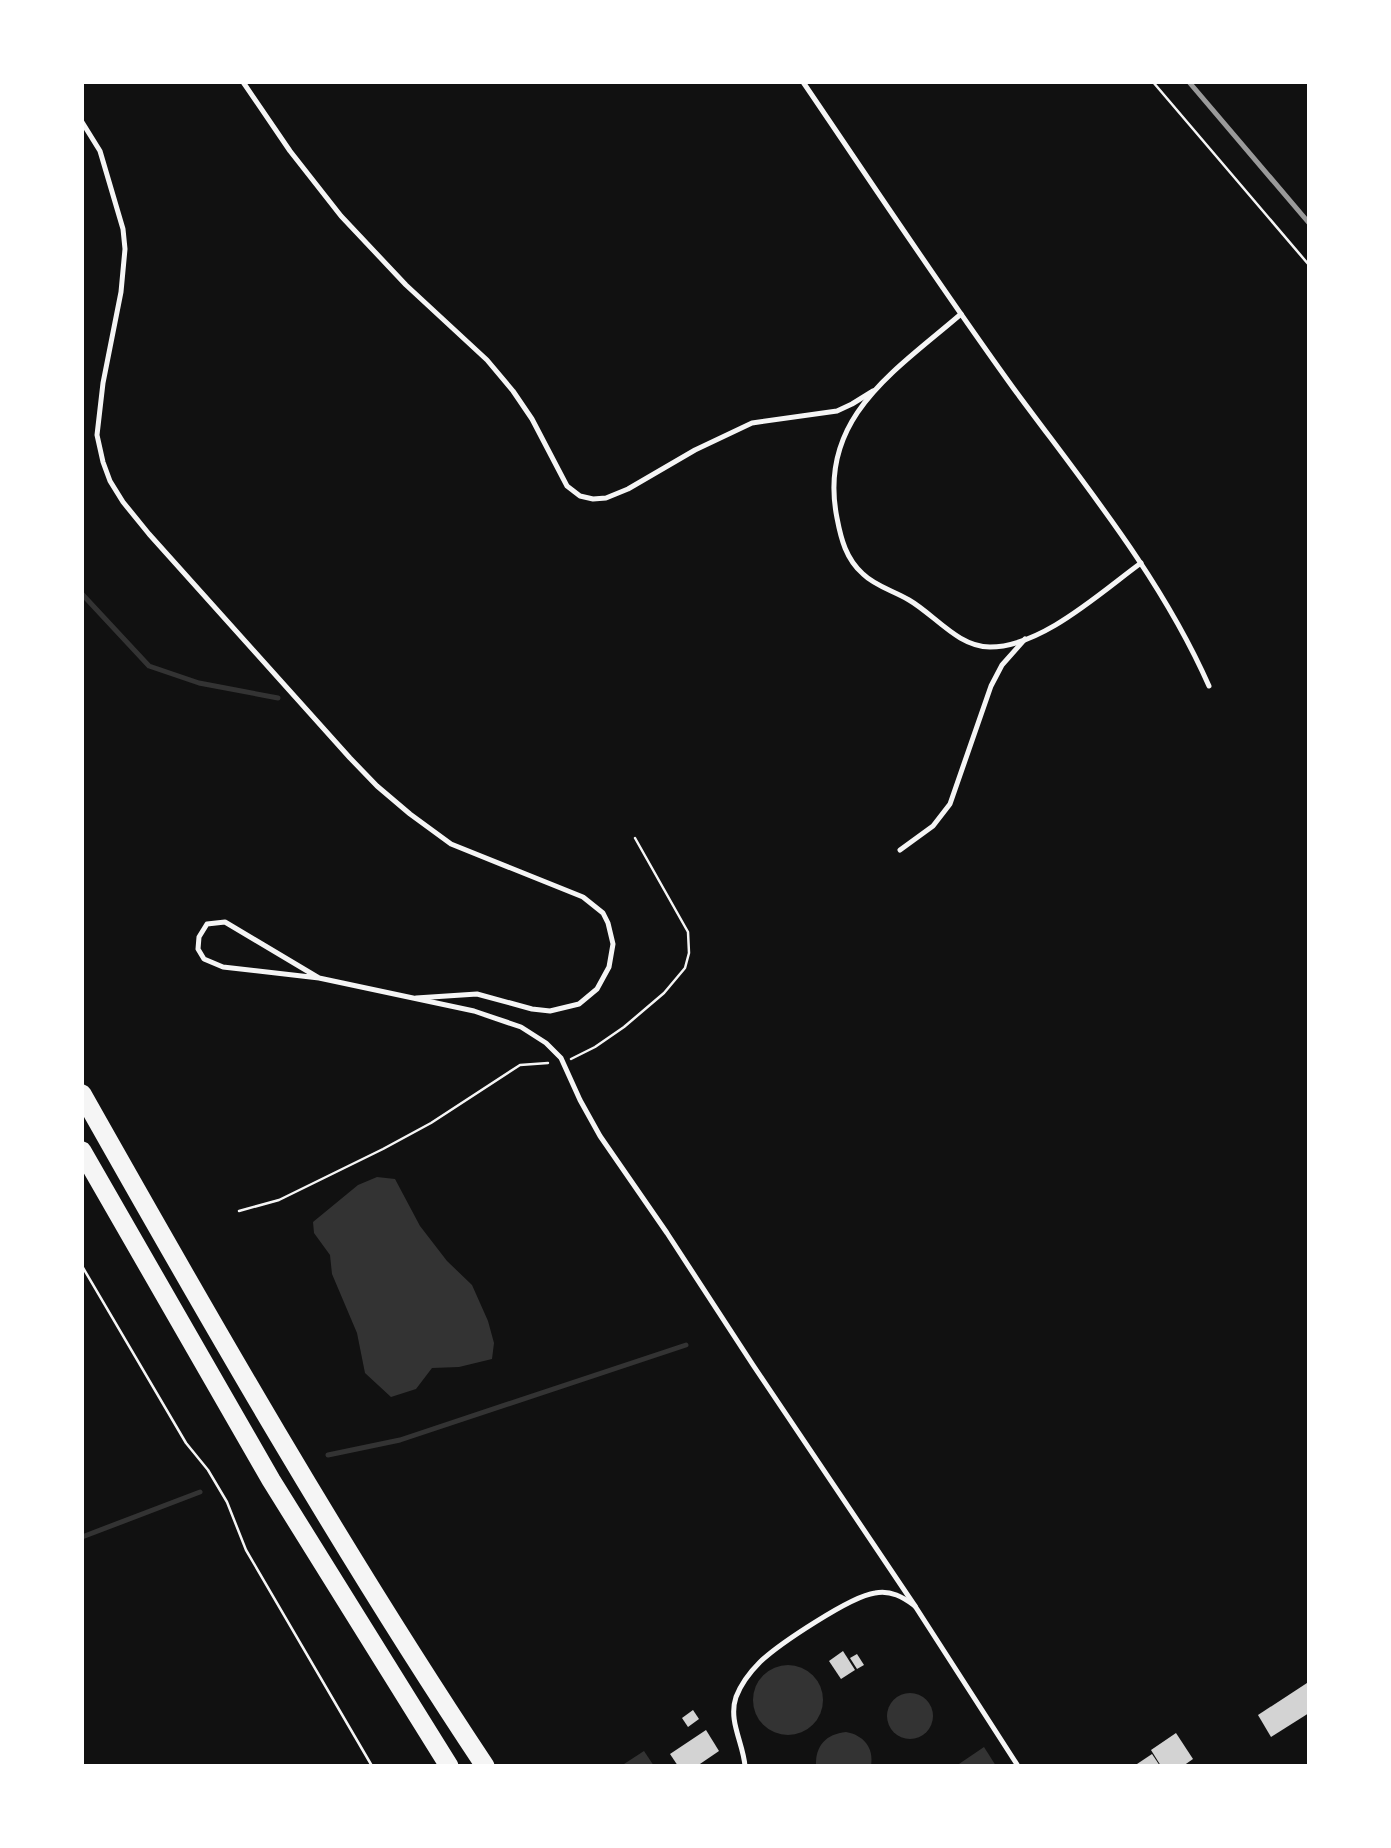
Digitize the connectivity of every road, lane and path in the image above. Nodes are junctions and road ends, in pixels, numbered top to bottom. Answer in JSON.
{"nodes":[{"id":1,"x":243,"y":82,"type":"edge"},
{"id":2,"x":803,"y":82,"type":"edge"},
{"id":3,"x":1153,"y":82,"type":"edge"},
{"id":4,"x":82,"y":122,"type":"edge"},
{"id":5,"x":1309,"y":265,"type":"edge"},
{"id":6,"x":961,"y":314,"type":"junction"},
{"id":7,"x":873,"y":391,"type":"junction"},
{"id":8,"x":1141,"y":563,"type":"junction"},
{"id":9,"x":1025,"y":639,"type":"junction"},
{"id":10,"x":1209,"y":686,"type":"dead end"},
{"id":11,"x":635,"y":838,"type":"dead end"},
{"id":12,"x":900,"y":850,"type":"dead end"},
{"id":13,"x":319,"y":978,"type":"junction"},
{"id":14,"x":416,"y":998,"type":"junction"},
{"id":15,"x":563,"y":1063,"type":"junction"},
{"id":16,"x":82,"y":1094,"type":"edge"},
{"id":17,"x":82,"y":1152,"type":"edge"},
{"id":18,"x":239,"y":1211,"type":"dead end"},
{"id":19,"x":82,"y":1266,"type":"edge"},
{"id":20,"x":915,"y":1606,"type":"junction"},
{"id":21,"x":372,"y":1766,"type":"edge"},
{"id":22,"x":449,"y":1766,"type":"edge"},
{"id":23,"x":485,"y":1766,"type":"edge"},
{"id":24,"x":745,"y":1766,"type":"edge"},
{"id":25,"x":1018,"y":1766,"type":"edge"}],
"edges":[{"from":1,"to":7,"type":"lane"},
{"from":2,"to":6,"type":"lane"},
{"from":3,"to":5,"type":"path"},
{"from":4,"to":14,"type":"lane"},
{"from":6,"to":7,"type":"lane"},
{"from":6,"to":8,"type":"lane"},
{"from":7,"to":9,"type":"lane"},
{"from":8,"to":9,"type":"lane"},
{"from":8,"to":10,"type":"lane"},
{"from":9,"to":12,"type":"lane"},
{"from":11,"to":15,"type":"path"},
{"from":13,"to":13,"type":"lane"},
{"from":13,"to":14,"type":"lane"},
{"from":14,"to":15,"type":"lane"},
{"from":15,"to":18,"type":"path"},
{"from":15,"to":20,"type":"lane"},
{"from":16,"to":23,"type":"highway"},
{"from":17,"to":22,"type":"highway"},
{"from":19,"to":21,"type":"path"},
{"from":20,"to":24,"type":"lane"},
{"from":20,"to":25,"type":"lane"}]}
